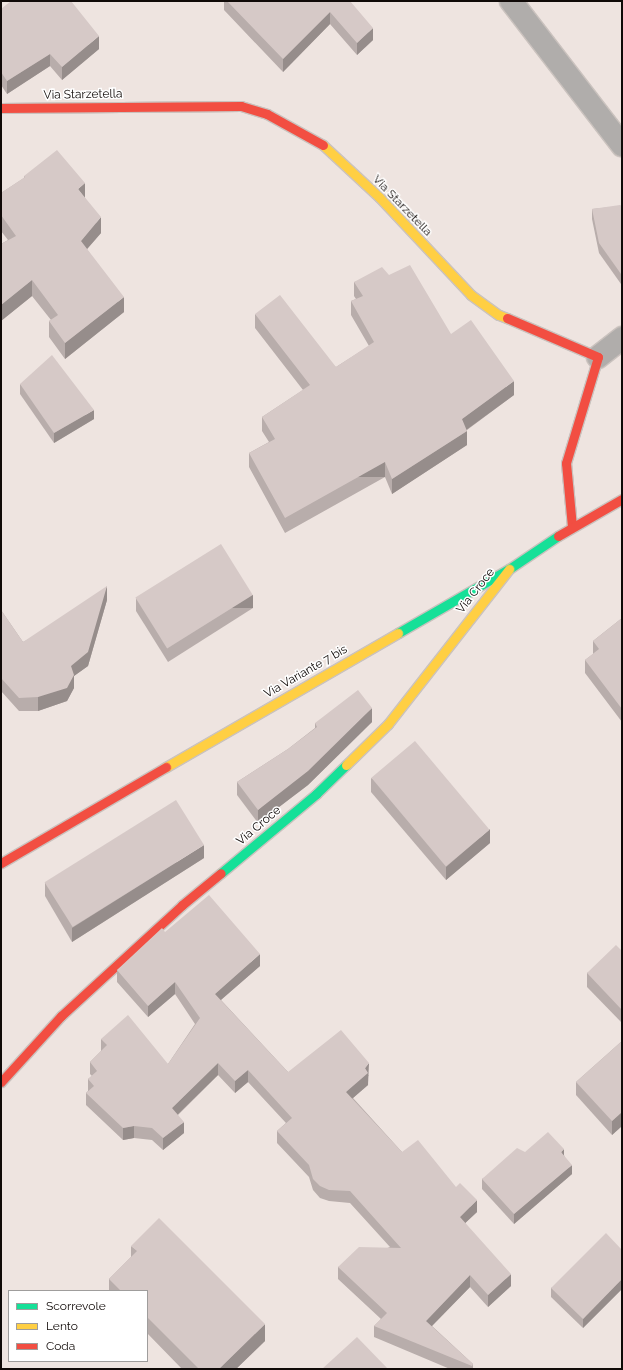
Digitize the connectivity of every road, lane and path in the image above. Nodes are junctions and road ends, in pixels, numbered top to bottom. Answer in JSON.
{"nodes":[{"id":1,"x":511,"y":1,"type":"edge"},
{"id":2,"x":1,"y":108,"type":"edge"},
{"id":3,"x":622,"y":145,"type":"edge"},
{"id":4,"x":622,"y":338,"type":"edge"},
{"id":5,"x":598,"y":357,"type":"junction"},
{"id":6,"x":622,"y":499,"type":"edge"},
{"id":7,"x":572,"y":527,"type":"junction"},
{"id":8,"x":509,"y":568,"type":"junction"},
{"id":9,"x":1,"y":863,"type":"edge"},
{"id":10,"x":1,"y":1082,"type":"edge"}],
"edges":[{"from":1,"to":3,"type":"street"},
{"from":2,"to":5,"type":"street","name":"Via Starzetella"},
{"from":4,"to":5,"type":"street"},
{"from":5,"to":7,"type":"street"},
{"from":6,"to":7,"type":"street","name":"Via Variante 7 bis"},
{"from":7,"to":8,"type":"street","name":"Via Variante 7 bis"},
{"from":8,"to":9,"type":"street","name":"Via Variante 7 bis"},
{"from":8,"to":10,"type":"street","name":"Via Croce"}]}
